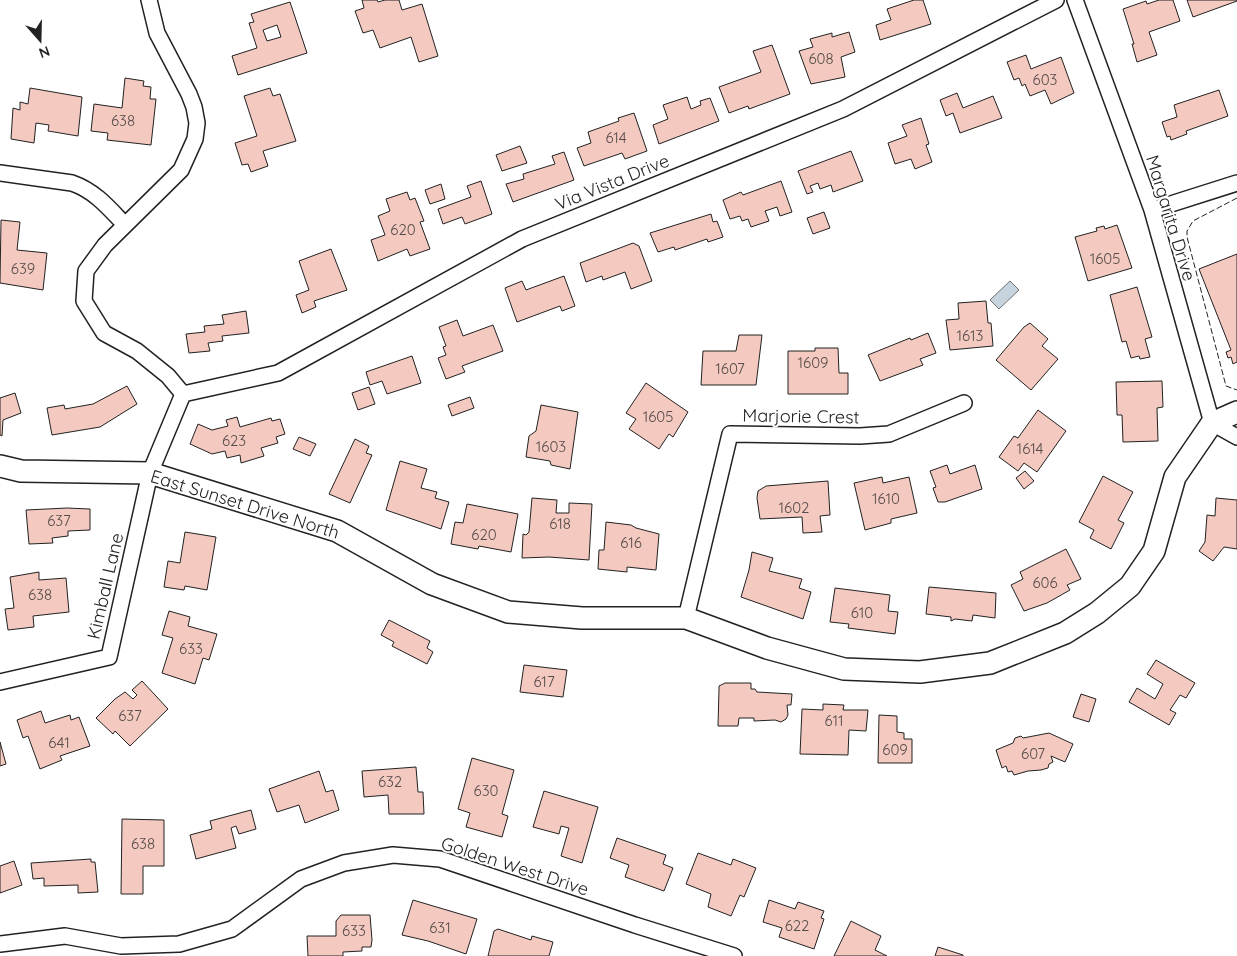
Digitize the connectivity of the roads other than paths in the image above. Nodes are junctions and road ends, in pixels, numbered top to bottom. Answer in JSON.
{"nodes":[{"id":1,"x":149,"y":0,"type":"edge"},
{"id":2,"x":1056,"y":0,"type":"edge"},
{"id":3,"x":1075,"y":0,"type":"edge"},
{"id":4,"x":0,"y":173,"type":"edge"},
{"id":5,"x":1237,"y":183,"type":"edge"},
{"id":6,"x":1152,"y":210,"type":"junction"},
{"id":7,"x":125,"y":225,"type":"junction"},
{"id":8,"x":183,"y":394,"type":"junction"},
{"id":9,"x":964,"y":403,"type":"dead end"},
{"id":10,"x":1237,"y":412,"type":"edge"},
{"id":11,"x":1212,"y":423,"type":"junction"},
{"id":12,"x":1237,"y":437,"type":"edge"},
{"id":13,"x":0,"y":466,"type":"edge"},
{"id":14,"x":150,"y":473,"type":"junction"},
{"id":15,"x":686,"y":618,"type":"junction"},
{"id":16,"x":0,"y":682,"type":"edge"},
{"id":17,"x":0,"y":944,"type":"edge"},
{"id":18,"x":734,"y":956,"type":"edge"}],
"edges":[{"from":1,"to":7,"type":"street"},
{"from":2,"to":8,"type":"street","name":"Via Vista Drive"},
{"from":3,"to":6,"type":"street","name":"Margarita Drive"},
{"from":4,"to":7,"type":"street"},
{"from":5,"to":6,"type":"street"},
{"from":6,"to":11,"type":"street","name":"Margarita Drive"},
{"from":7,"to":8,"type":"street"},
{"from":8,"to":14,"type":"street"},
{"from":9,"to":15,"type":"street","name":"Marjorie Crest"},
{"from":10,"to":11,"type":"street"},
{"from":11,"to":12,"type":"street"},
{"from":11,"to":15,"type":"street","name":"East Sunset Drive North"},
{"from":13,"to":14,"type":"street","name":"East Sunset Drive North"},
{"from":14,"to":15,"type":"street","name":"East Sunset Drive North"},
{"from":14,"to":16,"type":"street","name":"Kimball Lane"},
{"from":17,"to":18,"type":"street","name":"Golden West Drive"}]}
